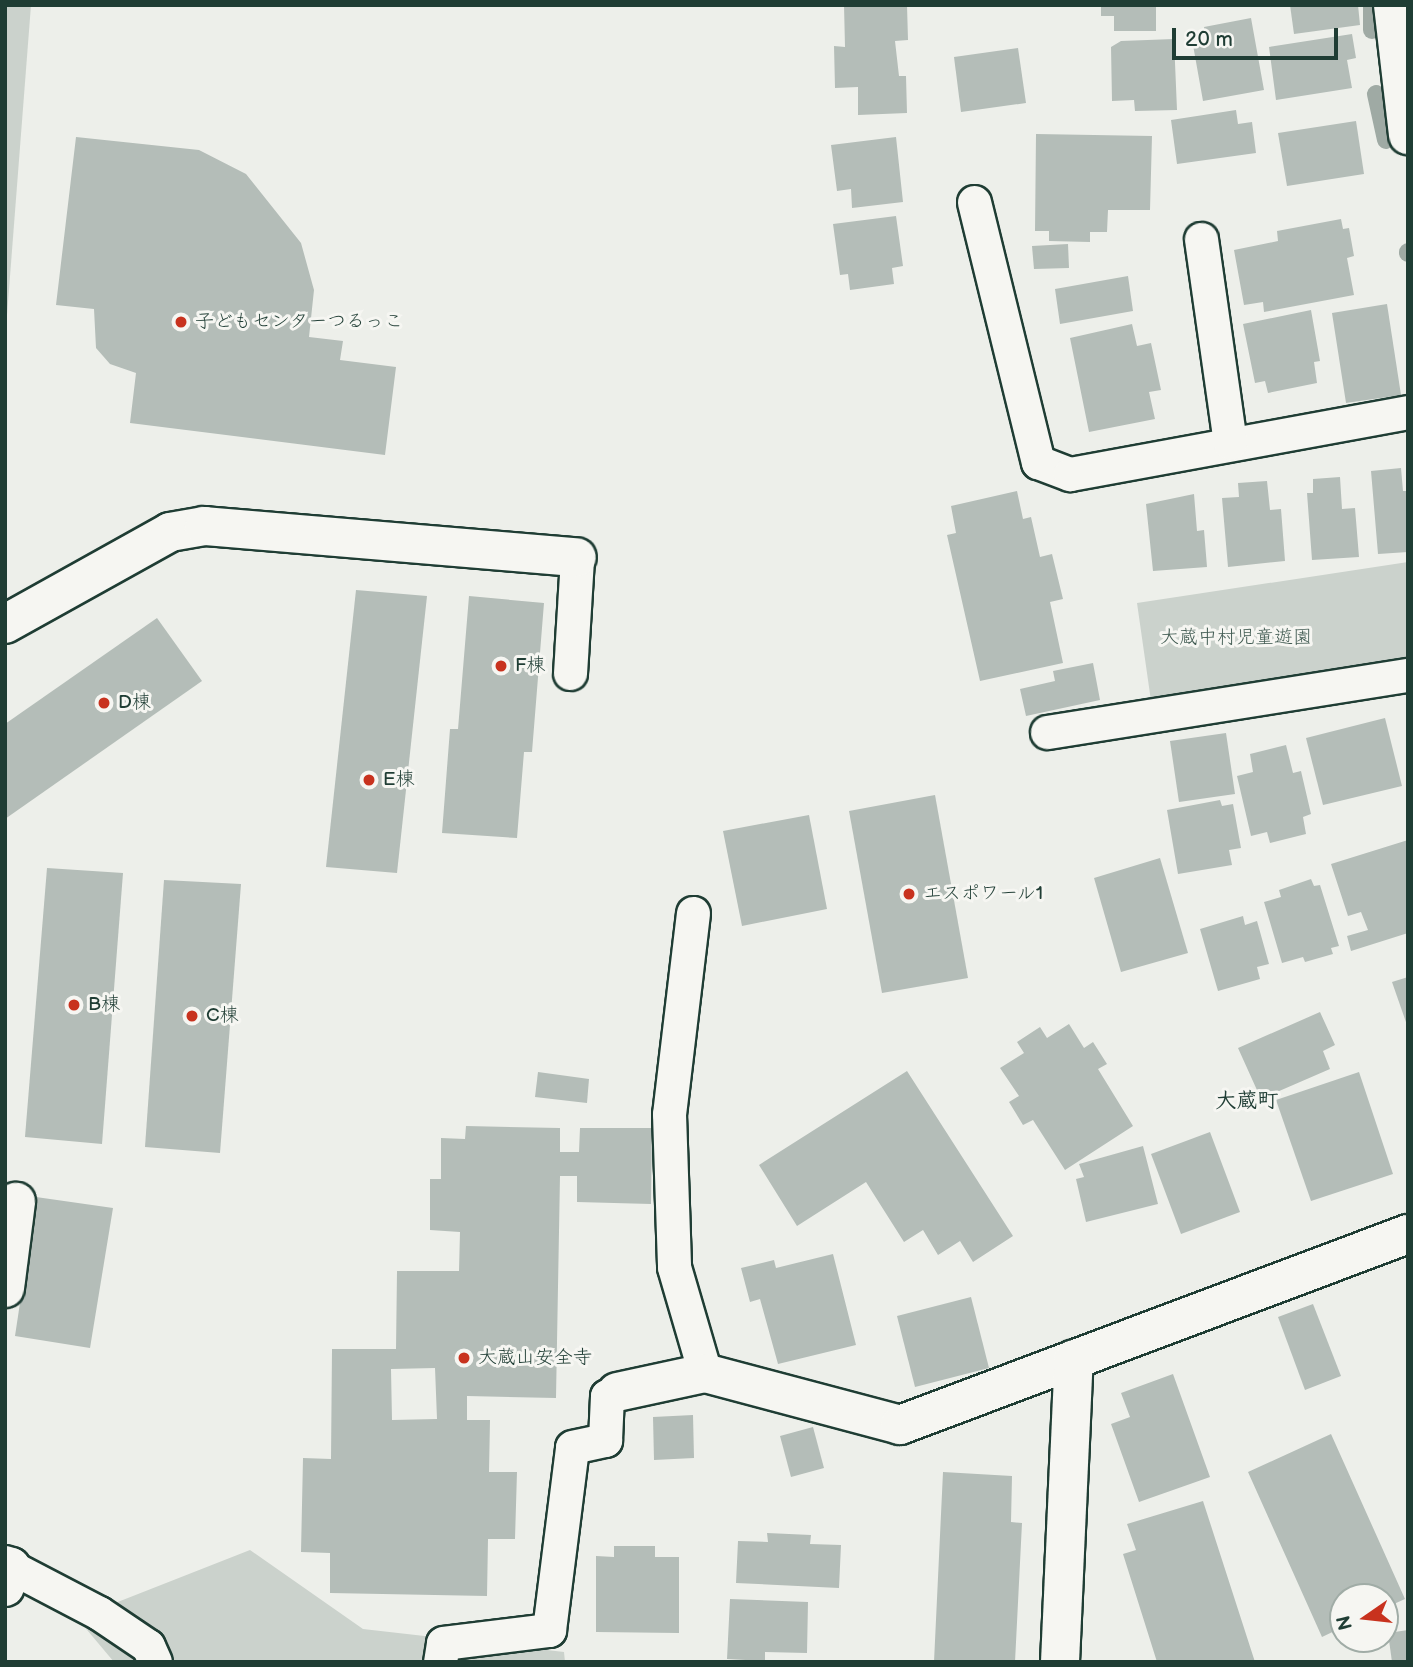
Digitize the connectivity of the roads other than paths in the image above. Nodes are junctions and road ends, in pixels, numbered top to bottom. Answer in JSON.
{"nodes":[{"id":1,"x":1393,"y":5,"type":"edge"},
{"id":2,"x":1408,"y":135,"type":"edge"},
{"id":3,"x":974,"y":202,"type":"dead end"},
{"id":4,"x":1201,"y":239,"type":"dead end"},
{"id":5,"x":1408,"y":412,"type":"edge"},
{"id":6,"x":1230,"y":443,"type":"junction"},
{"id":7,"x":577,"y":557,"type":"joint"},
{"id":8,"x":5,"y":624,"type":"edge"},
{"id":9,"x":570,"y":673,"type":"dead end"},
{"id":10,"x":1408,"y":675,"type":"edge"},
{"id":11,"x":1047,"y":732,"type":"dead end"},
{"id":12,"x":693,"y":913,"type":"dead end"},
{"id":13,"x":16,"y":1202,"type":"dead end"},
{"id":14,"x":1408,"y":1234,"type":"edge"},
{"id":15,"x":5,"y":1288,"type":"edge"},
{"id":16,"x":1074,"y":1359,"type":"junction"},
{"id":17,"x":705,"y":1373,"type":"junction"},
{"id":18,"x":617,"y":1392,"type":"joint"},
{"id":19,"x":7,"y":1573,"type":"edge"},
{"id":20,"x":155,"y":1662,"type":"edge"},
{"id":21,"x":440,"y":1662,"type":"edge"},
{"id":22,"x":1060,"y":1662,"type":"edge"}],
"edges":[{"from":1,"to":2,"type":"street"},
{"from":3,"to":6,"type":"lane"},
{"from":4,"to":6,"type":"lane"},
{"from":5,"to":6,"type":"lane"},
{"from":7,"to":8,"type":"street"},
{"from":7,"to":9,"type":"lane"},
{"from":10,"to":11,"type":"lane"},
{"from":12,"to":17,"type":"lane"},
{"from":13,"to":15,"type":"street"},
{"from":14,"to":16,"type":"street"},
{"from":16,"to":17,"type":"street"},
{"from":16,"to":22,"type":"street"},
{"from":17,"to":18,"type":"street"},
{"from":18,"to":21,"type":"lane"},
{"from":19,"to":20,"type":"lane"}]}
